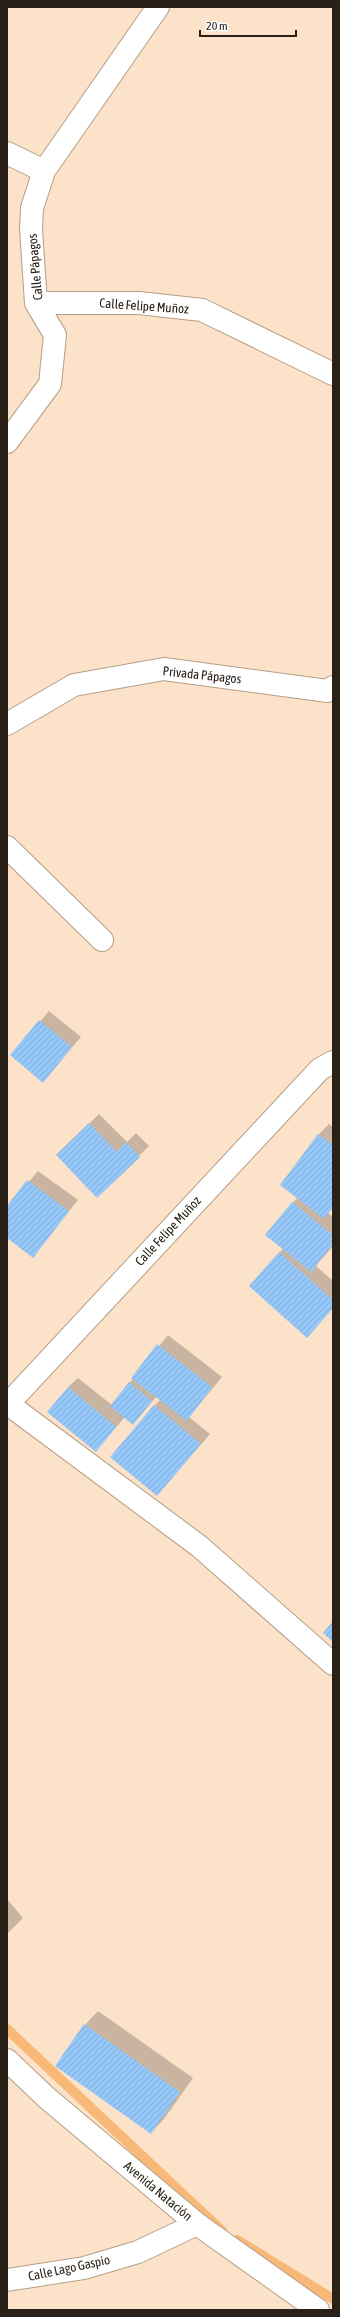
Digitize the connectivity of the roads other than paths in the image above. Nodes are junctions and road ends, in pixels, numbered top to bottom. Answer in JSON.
{"nodes":[{"id":1,"x":158,"y":7,"type":"edge"},
{"id":2,"x":7,"y":153,"type":"edge"},
{"id":3,"x":44,"y":171,"type":"junction"},
{"id":4,"x":36,"y":303,"type":"junction"},
{"id":5,"x":333,"y":374,"type":"edge"},
{"id":6,"x":7,"y":442,"type":"edge"},
{"id":7,"x":333,"y":686,"type":"edge"},
{"id":8,"x":7,"y":724,"type":"edge"},
{"id":9,"x":7,"y":847,"type":"edge"},
{"id":10,"x":102,"y":940,"type":"dead end"},
{"id":11,"x":333,"y":1062,"type":"edge"},
{"id":12,"x":7,"y":1404,"type":"edge"},
{"id":13,"x":333,"y":1664,"type":"edge"},
{"id":14,"x":7,"y":2060,"type":"edge"},
{"id":15,"x":197,"y":2224,"type":"junction"},
{"id":16,"x":7,"y":2280,"type":"edge"},
{"id":17,"x":318,"y":2310,"type":"edge"}],
"edges":[{"from":1,"to":3,"type":"street","name":"Calle Pápagos"},
{"from":2,"to":3,"type":"street"},
{"from":3,"to":4,"type":"street","name":"Calle Pápagos"},
{"from":4,"to":5,"type":"street","name":"Calle Felipe Muñoz"},
{"from":4,"to":6,"type":"street","name":"Calle Pápagos"},
{"from":7,"to":8,"type":"street","name":"Privada Pápagos"},
{"from":9,"to":10,"type":"street"},
{"from":11,"to":12,"type":"street","name":"Calle Felipe Muñoz"},
{"from":12,"to":13,"type":"street"},
{"from":14,"to":15,"type":"street","name":"Avenida Natación"},
{"from":15,"to":16,"type":"street","name":"Calle Lago Gaspio"},
{"from":15,"to":17,"type":"street","name":"Avenida Natación"}]}
